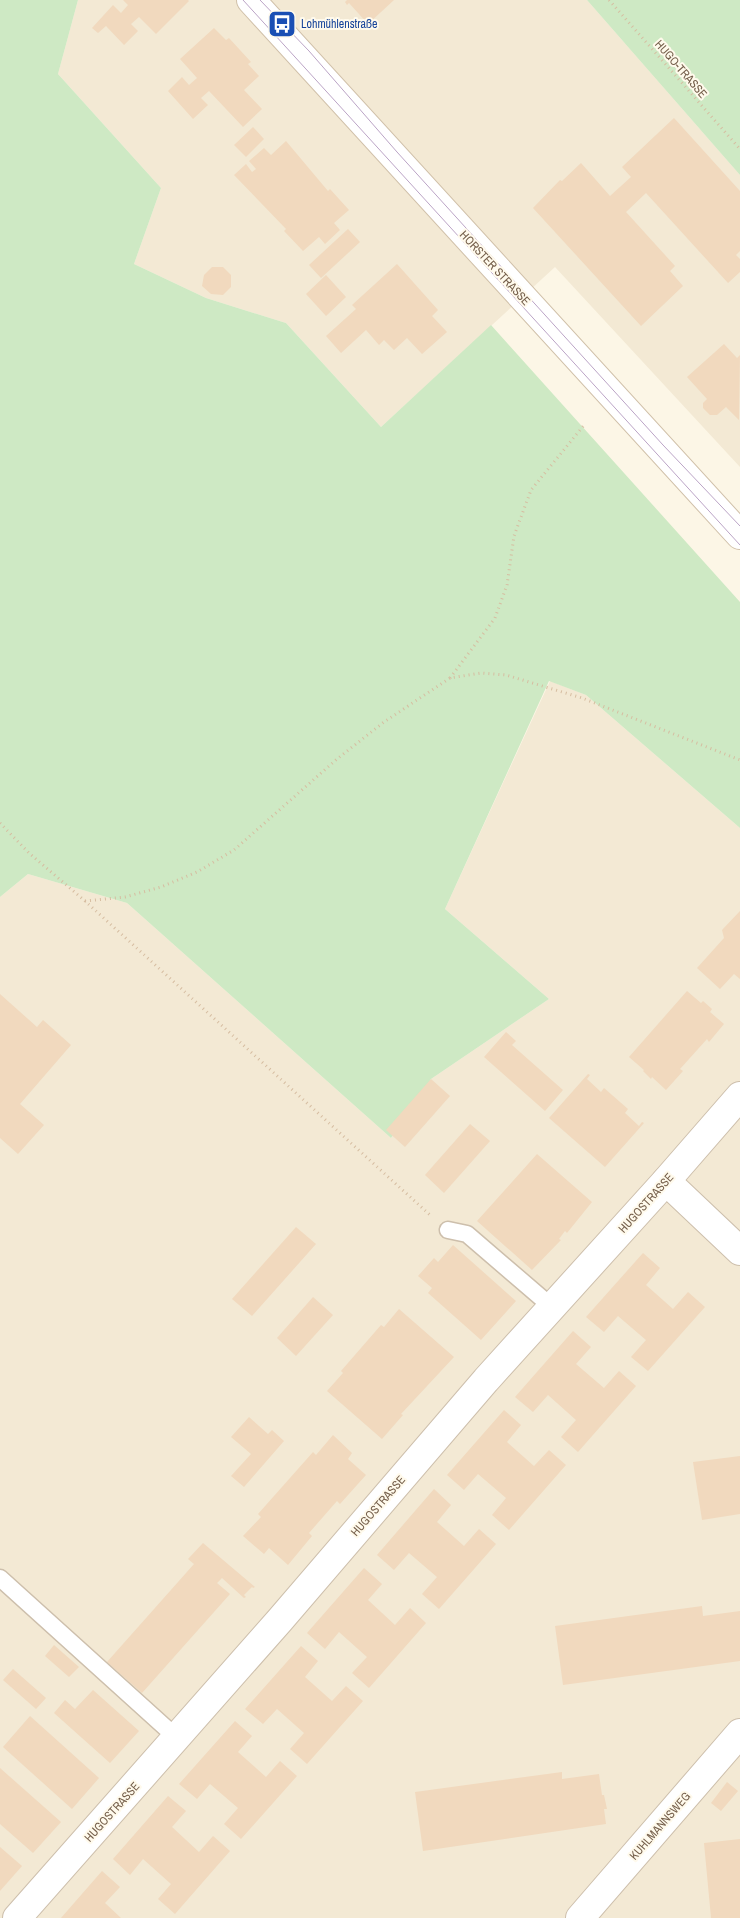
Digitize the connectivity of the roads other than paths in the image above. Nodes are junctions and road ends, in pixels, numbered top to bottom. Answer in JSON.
{"nodes":[{"id":1,"x":250,"y":0,"type":"edge"},
{"id":2,"x":740,"y":535,"type":"edge"},
{"id":3,"x":740,"y":1096,"type":"edge"},
{"id":4,"x":666,"y":1181,"type":"junction"},
{"id":5,"x":448,"y":1230,"type":"road end"},
{"id":6,"x":740,"y":1251,"type":"edge"},
{"id":7,"x":552,"y":1307,"type":"junction"},
{"id":8,"x":0,"y":1578,"type":"edge"},
{"id":9,"x":740,"y":1733,"type":"edge"},
{"id":10,"x":178,"y":1738,"type":"junction"},
{"id":11,"x":17,"y":1918,"type":"edge"},
{"id":12,"x":580,"y":1918,"type":"edge"}],
"edges":[{"from":1,"to":2,"type":"street","name":"HORSTER STRASSE"},
{"from":3,"to":4,"type":"street","name":"HUGOSTRASSE"},
{"from":4,"to":6,"type":"street"},
{"from":4,"to":7,"type":"street","name":"HUGOSTRASSE"},
{"from":5,"to":7,"type":"lane"},
{"from":7,"to":10,"type":"street","name":"HUGOSTRASSE"},
{"from":8,"to":10,"type":"lane"},
{"from":9,"to":12,"type":"street","name":"KUHLMANNSWEG"},
{"from":10,"to":11,"type":"street","name":"HUGOSTRASSE"}]}
